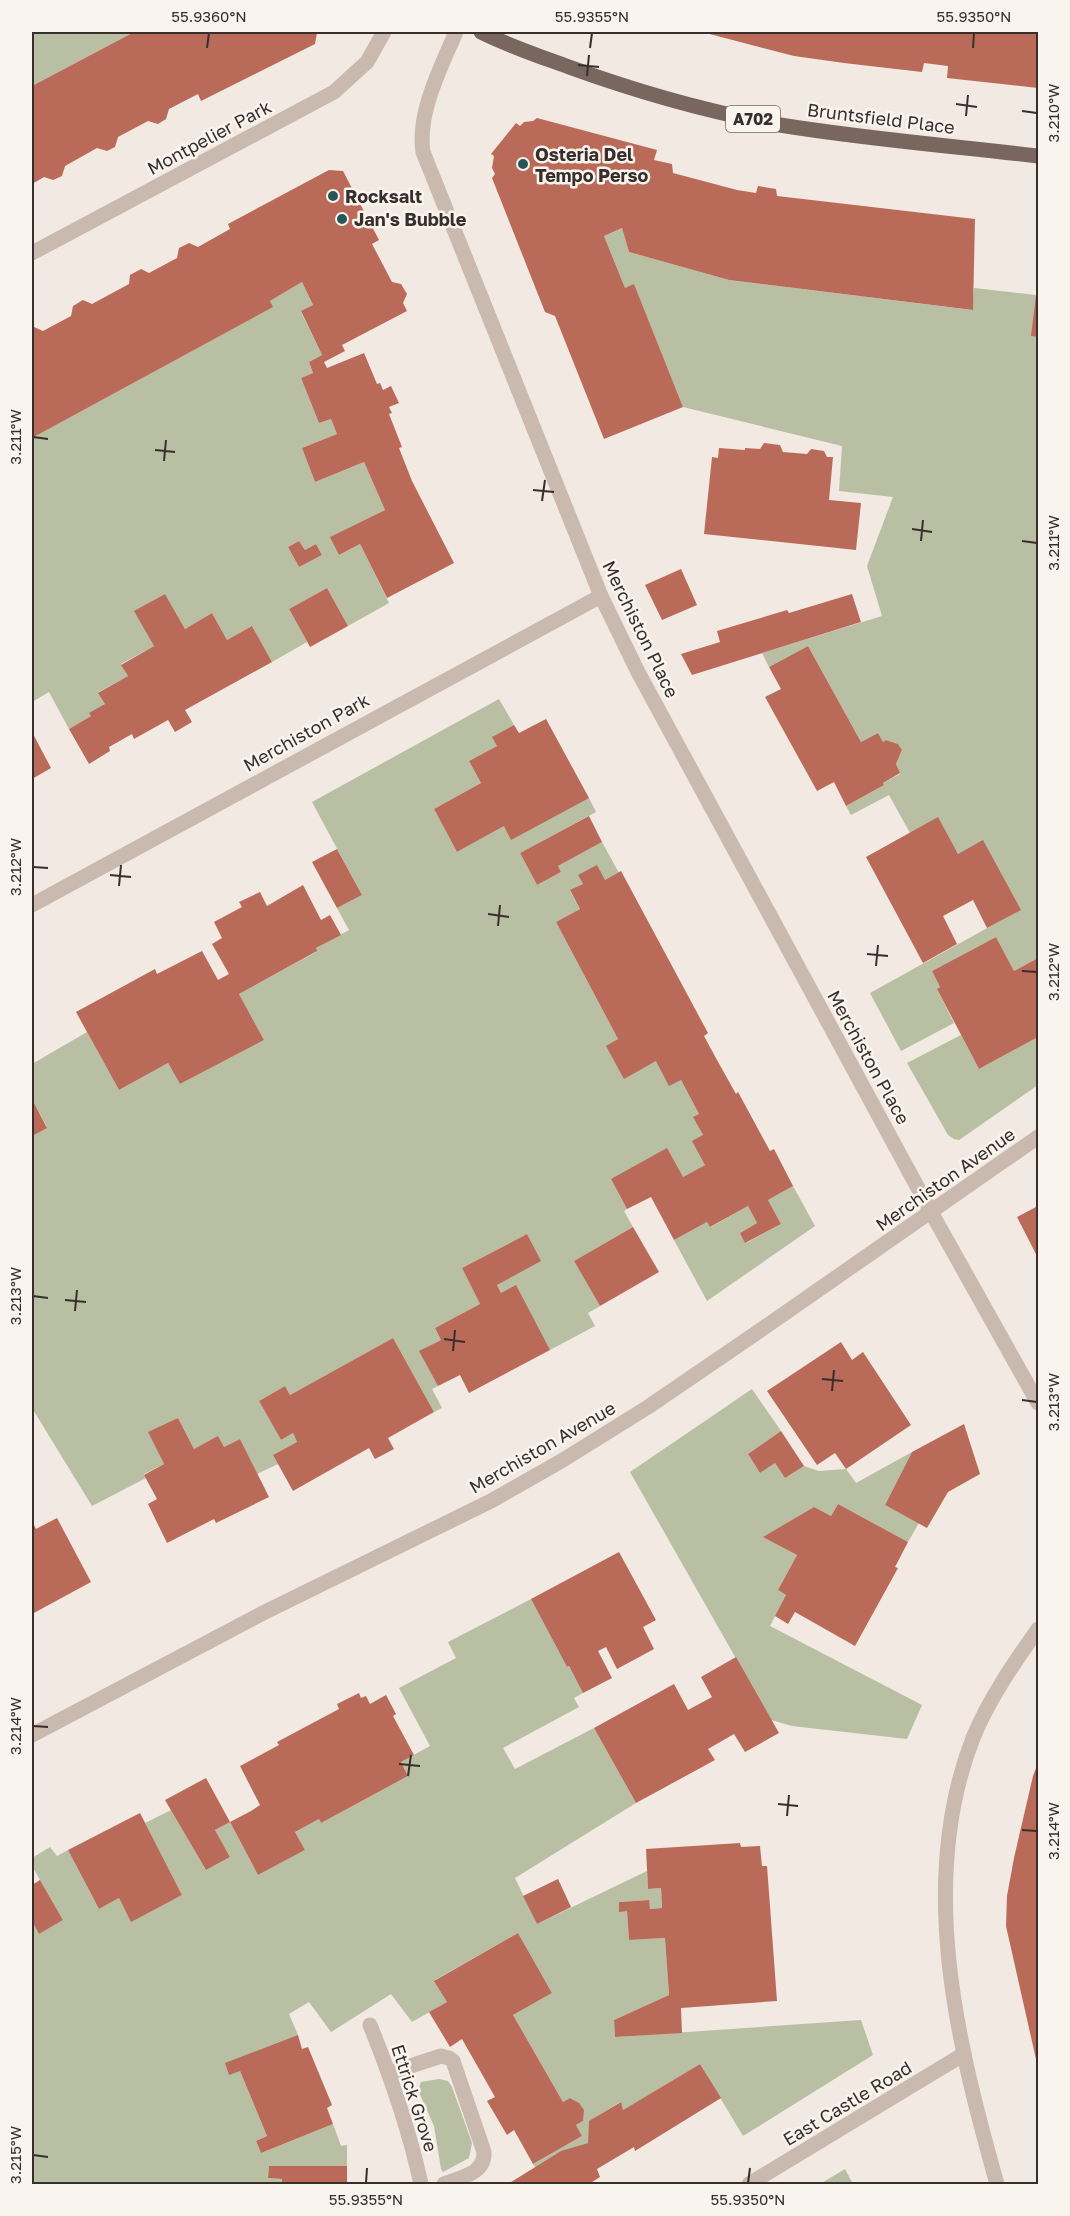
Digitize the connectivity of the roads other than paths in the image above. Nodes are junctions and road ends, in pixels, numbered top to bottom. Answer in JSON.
{"nodes":[{"id":1,"x":384,"y":32,"type":"edge"},
{"id":2,"x":456,"y":32,"type":"edge"},
{"id":3,"x":481,"y":32,"type":"edge"},
{"id":4,"x":1038,"y":156,"type":"edge"},
{"id":5,"x":32,"y":253,"type":"edge"},
{"id":6,"x":601,"y":596,"type":"junction"},
{"id":7,"x":32,"y":905,"type":"edge"},
{"id":8,"x":1038,"y":1137,"type":"edge"},
{"id":9,"x":932,"y":1212,"type":"junction"},
{"id":10,"x":1038,"y":1403,"type":"edge"},
{"id":11,"x":1038,"y":1629,"type":"edge"},
{"id":12,"x":32,"y":1735,"type":"edge"},
{"id":13,"x":370,"y":2025,"type":"dead end"},
{"id":14,"x":964,"y":2054,"type":"junction"},
{"id":15,"x":389,"y":2073,"type":"junction"},
{"id":16,"x":421,"y":2184,"type":"edge"},
{"id":17,"x":444,"y":2184,"type":"edge"},
{"id":18,"x":749,"y":2184,"type":"edge"},
{"id":19,"x":997,"y":2184,"type":"edge"}],
"edges":[{"from":1,"to":5,"type":"street","name":"Montpelier Park"},
{"from":2,"to":6,"type":"street","name":"Merchiston Place"},
{"from":3,"to":4,"type":"main road","name":"Bruntsfield Place","number":"A702"},
{"from":6,"to":7,"type":"street","name":"Merchiston Park"},
{"from":6,"to":9,"type":"street","name":"Merchiston Place"},
{"from":8,"to":9,"type":"street","name":"Merchiston Avenue"},
{"from":9,"to":10,"type":"street","name":"Merchiston Place"},
{"from":9,"to":12,"type":"street","name":"Merchiston Avenue"},
{"from":11,"to":14,"type":"street"},
{"from":13,"to":15,"type":"street","name":"Ettrick Grove"},
{"from":14,"to":18,"type":"street","name":"East Castle Road"},
{"from":14,"to":19,"type":"street"},
{"from":15,"to":16,"type":"street","name":"Ettrick Grove"},
{"from":15,"to":17,"type":"street"}]}
